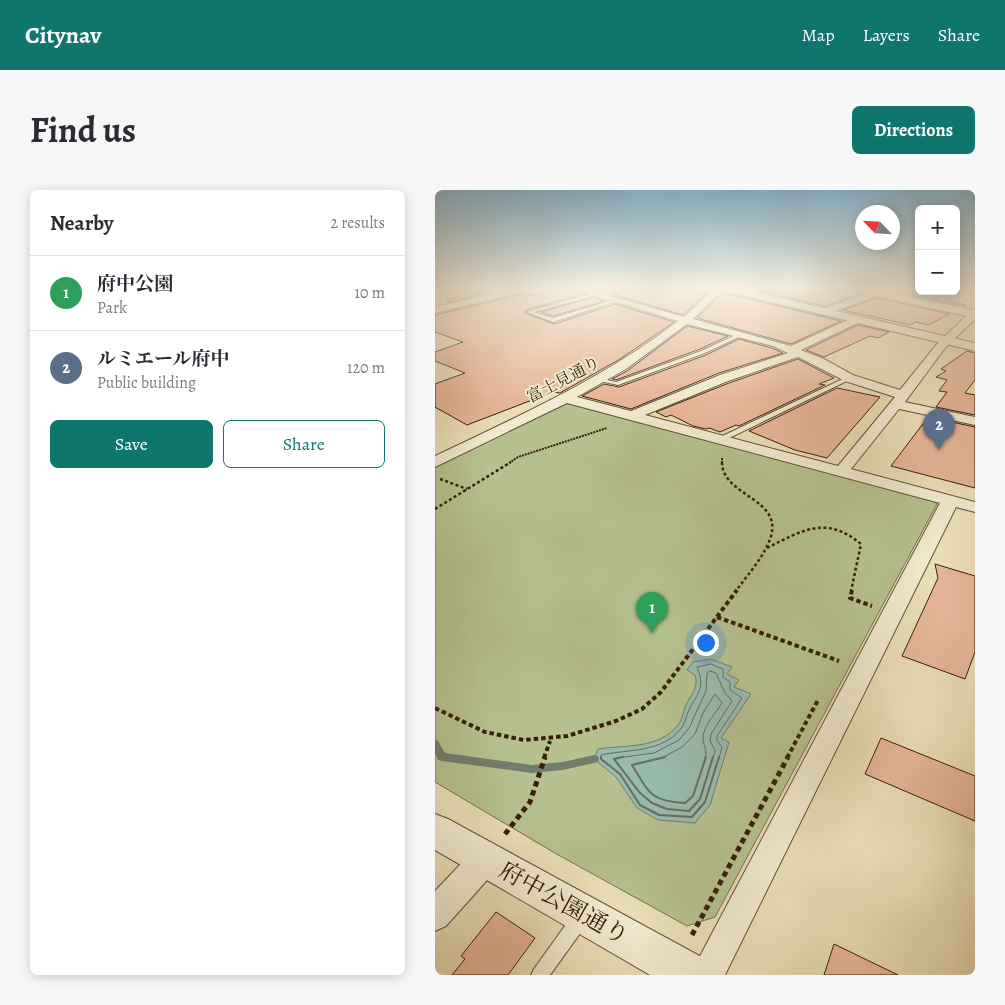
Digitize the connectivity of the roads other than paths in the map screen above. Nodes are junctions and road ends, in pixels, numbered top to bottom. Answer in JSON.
{"nodes":[{"id":1,"x":680,"y":326,"type":"edge"},
{"id":2,"x":709,"y":326,"type":"edge"},
{"id":3,"x":845,"y":326,"type":"edge"},
{"id":4,"x":886,"y":326,"type":"edge"},
{"id":5,"x":962,"y":326,"type":"edge"},
{"id":6,"x":742,"y":334,"type":"junction"},
{"id":7,"x":947,"y":340,"type":"junction"},
{"id":8,"x":975,"y":347,"type":"edge"},
{"id":9,"x":795,"y":351,"type":"junction"},
{"id":10,"x":849,"y":378,"type":"junction"},
{"id":11,"x":598,"y":380,"type":"junction"},
{"id":12,"x":565,"y":398,"type":"junction"},
{"id":13,"x":899,"y":399,"type":"junction"},
{"id":14,"x":631,"y":416,"type":"junction"},
{"id":15,"x":975,"y":421,"type":"edge"},
{"id":16,"x":722,"y":445,"type":"junction"},
{"id":17,"x":435,"y":462,"type":"edge"},
{"id":18,"x":841,"y":472,"type":"junction"},
{"id":19,"x":951,"y":501,"type":"junction"},
{"id":20,"x":975,"y":507,"type":"edge"},
{"id":21,"x":435,"y":832,"type":"edge"},
{"id":22,"x":495,"y":846,"type":"junction"},
{"id":23,"x":584,"y":914,"type":"junction"},
{"id":24,"x":435,"y":915,"type":"edge"},
{"id":25,"x":540,"y":975,"type":"edge"},
{"id":26,"x":692,"y":975,"type":"edge"},
{"id":27,"x":707,"y":975,"type":"edge"}],
"edges":[{"from":1,"to":11,"type":"street","name":"富士見通り"},
{"from":2,"to":6,"type":"street"},
{"from":3,"to":9,"type":"street"},
{"from":4,"to":7,"type":"street"},
{"from":5,"to":7,"type":"street"},
{"from":6,"to":9,"type":"street"},
{"from":6,"to":11,"type":"lane"},
{"from":7,"to":8,"type":"street"},
{"from":7,"to":13,"type":"street"},
{"from":9,"to":10,"type":"street"},
{"from":9,"to":14,"type":"street"},
{"from":10,"to":13,"type":"street"},
{"from":10,"to":16,"type":"lane"},
{"from":11,"to":12,"type":"street","name":"富士見通り"},
{"from":12,"to":14,"type":"street"},
{"from":12,"to":17,"type":"street","name":"富士見通り"},
{"from":13,"to":15,"type":"street"},
{"from":13,"to":18,"type":"street"},
{"from":14,"to":16,"type":"street"},
{"from":16,"to":18,"type":"street"},
{"from":18,"to":19,"type":"street"},
{"from":19,"to":20,"type":"street"},
{"from":19,"to":27,"type":"street"},
{"from":21,"to":22,"type":"street","name":"府中公園通り"},
{"from":22,"to":23,"type":"street","name":"府中公園通り"},
{"from":22,"to":24,"type":"street"},
{"from":23,"to":25,"type":"lane"},
{"from":23,"to":26,"type":"street","name":"府中公園通り"}]}
